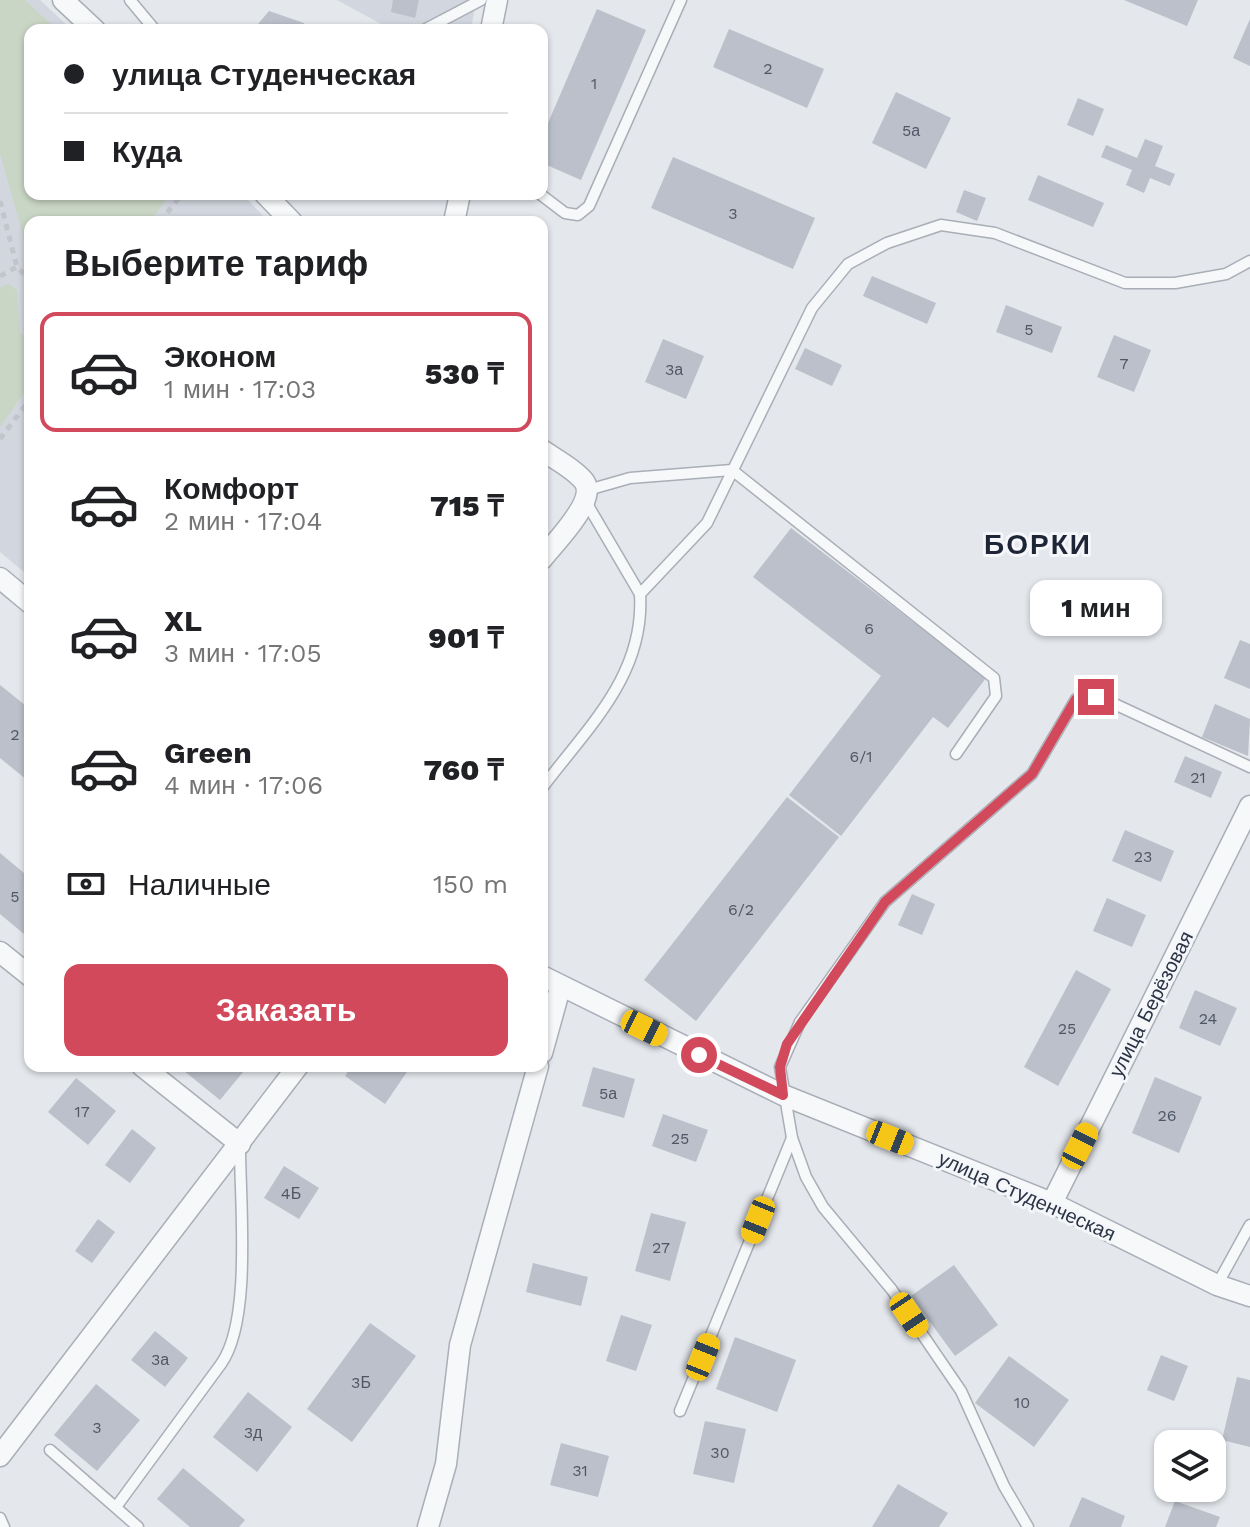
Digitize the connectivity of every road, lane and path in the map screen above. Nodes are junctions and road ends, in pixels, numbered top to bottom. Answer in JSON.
{"nodes":[{"id":1,"x":63,"y":0,"type":"edge"},
{"id":2,"x":130,"y":0,"type":"edge"},
{"id":3,"x":481,"y":0,"type":"edge"},
{"id":4,"x":497,"y":0,"type":"edge"},
{"id":5,"x":681,"y":0,"type":"edge"},
{"id":6,"x":89,"y":24,"type":"edge"},
{"id":7,"x":150,"y":24,"type":"edge"},
{"id":8,"x":435,"y":24,"type":"edge"},
{"id":9,"x":492,"y":24,"type":"edge"},
{"id":10,"x":177,"y":200,"type":"edge"},
{"id":11,"x":271,"y":200,"type":"edge"},
{"id":12,"x":548,"y":200,"type":"edge"},
{"id":13,"x":0,"y":201,"type":"edge"},
{"id":14,"x":165,"y":216,"type":"edge"},
{"id":15,"x":286,"y":216,"type":"edge"},
{"id":16,"x":1250,"y":261,"type":"edge"},
{"id":17,"x":17,"y":267,"type":"junction"},
{"id":18,"x":24,"y":274,"type":"edge"},
{"id":19,"x":0,"y":276,"type":"edge"},
{"id":20,"x":24,"y":407,"type":"edge"},
{"id":21,"x":0,"y":439,"type":"edge"},
{"id":22,"x":548,"y":454,"type":"edge"},
{"id":23,"x":732,"y":470,"type":"junction"},
{"id":24,"x":587,"y":496,"type":"junction"},
{"id":25,"x":548,"y":551,"type":"edge"},
{"id":26,"x":0,"y":578,"type":"edge"},
{"id":27,"x":640,"y":594,"type":"junction"},
{"id":28,"x":24,"y":598,"type":"edge"},
{"id":29,"x":956,"y":754,"type":"dead end"},
{"id":30,"x":1250,"y":767,"type":"edge"},
{"id":31,"x":548,"y":780,"type":"edge"},
{"id":32,"x":1250,"y":806,"type":"edge"},
{"id":33,"x":0,"y":952,"type":"edge"},
{"id":34,"x":24,"y":971,"type":"edge"},
{"id":35,"x":548,"y":980,"type":"edge"},
{"id":36,"x":560,"y":988,"type":"junction"},
{"id":37,"x":548,"y":1031,"type":"edge"},
{"id":38,"x":150,"y":1072,"type":"edge"},
{"id":39,"x":294,"y":1072,"type":"edge"},
{"id":40,"x":536,"y":1072,"type":"edge"},
{"id":41,"x":783,"y":1095,"type":"junction"},
{"id":42,"x":792,"y":1138,"type":"junction"},
{"id":43,"x":240,"y":1144,"type":"junction"},
{"id":44,"x":1052,"y":1203,"type":"junction"},
{"id":45,"x":1250,"y":1225,"type":"edge"},
{"id":46,"x":1217,"y":1285,"type":"junction"},
{"id":47,"x":1250,"y":1296,"type":"edge"},
{"id":48,"x":680,"y":1411,"type":"dead end"},
{"id":49,"x":50,"y":1450,"type":"dead end"},
{"id":50,"x":0,"y":1456,"type":"edge"},
{"id":51,"x":116,"y":1507,"type":"junction"},
{"id":52,"x":0,"y":1518,"type":"edge"},
{"id":53,"x":4,"y":1527,"type":"edge"},
{"id":54,"x":138,"y":1527,"type":"edge"},
{"id":55,"x":428,"y":1527,"type":"edge"},
{"id":56,"x":1028,"y":1527,"type":"edge"}],
"edges":[{"from":1,"to":6,"type":"street"},
{"from":2,"to":7,"type":"lane"},
{"from":3,"to":8,"type":"lane"},
{"from":4,"to":9,"type":"street"},
{"from":5,"to":12,"type":"lane"},
{"from":10,"to":14,"type":"path"},
{"from":11,"to":15,"type":"street"},
{"from":13,"to":17,"type":"path"},
{"from":16,"to":23,"type":"lane"},
{"from":17,"to":18,"type":"path"},
{"from":17,"to":19,"type":"path"},
{"from":20,"to":21,"type":"path"},
{"from":22,"to":24,"type":"street"},
{"from":23,"to":24,"type":"lane"},
{"from":23,"to":27,"type":"lane"},
{"from":23,"to":29,"type":"lane"},
{"from":24,"to":25,"type":"street"},
{"from":24,"to":27,"type":"lane"},
{"from":26,"to":28,"type":"street"},
{"from":27,"to":31,"type":"lane"},
{"from":30,"to":41,"type":"lane"},
{"from":32,"to":44,"type":"street","name":"улица Берёзовая"},
{"from":33,"to":34,"type":"street"},
{"from":35,"to":36,"type":"street","name":"улица Студенческая"},
{"from":36,"to":37,"type":"street"},
{"from":36,"to":41,"type":"street","name":"улица Студенческая"},
{"from":38,"to":43,"type":"street"},
{"from":39,"to":43,"type":"street"},
{"from":40,"to":55,"type":"street"},
{"from":41,"to":42,"type":"lane"},
{"from":41,"to":44,"type":"street","name":"улица Студенческая"},
{"from":42,"to":48,"type":"lane"},
{"from":42,"to":56,"type":"lane"},
{"from":43,"to":50,"type":"street"},
{"from":43,"to":51,"type":"lane"},
{"from":44,"to":46,"type":"street","name":"улица Студенческая"},
{"from":45,"to":46,"type":"lane"},
{"from":46,"to":47,"type":"street","name":"улица Студенческая"},
{"from":49,"to":51,"type":"lane"},
{"from":51,"to":54,"type":"lane"},
{"from":52,"to":53,"type":"lane"}]}
